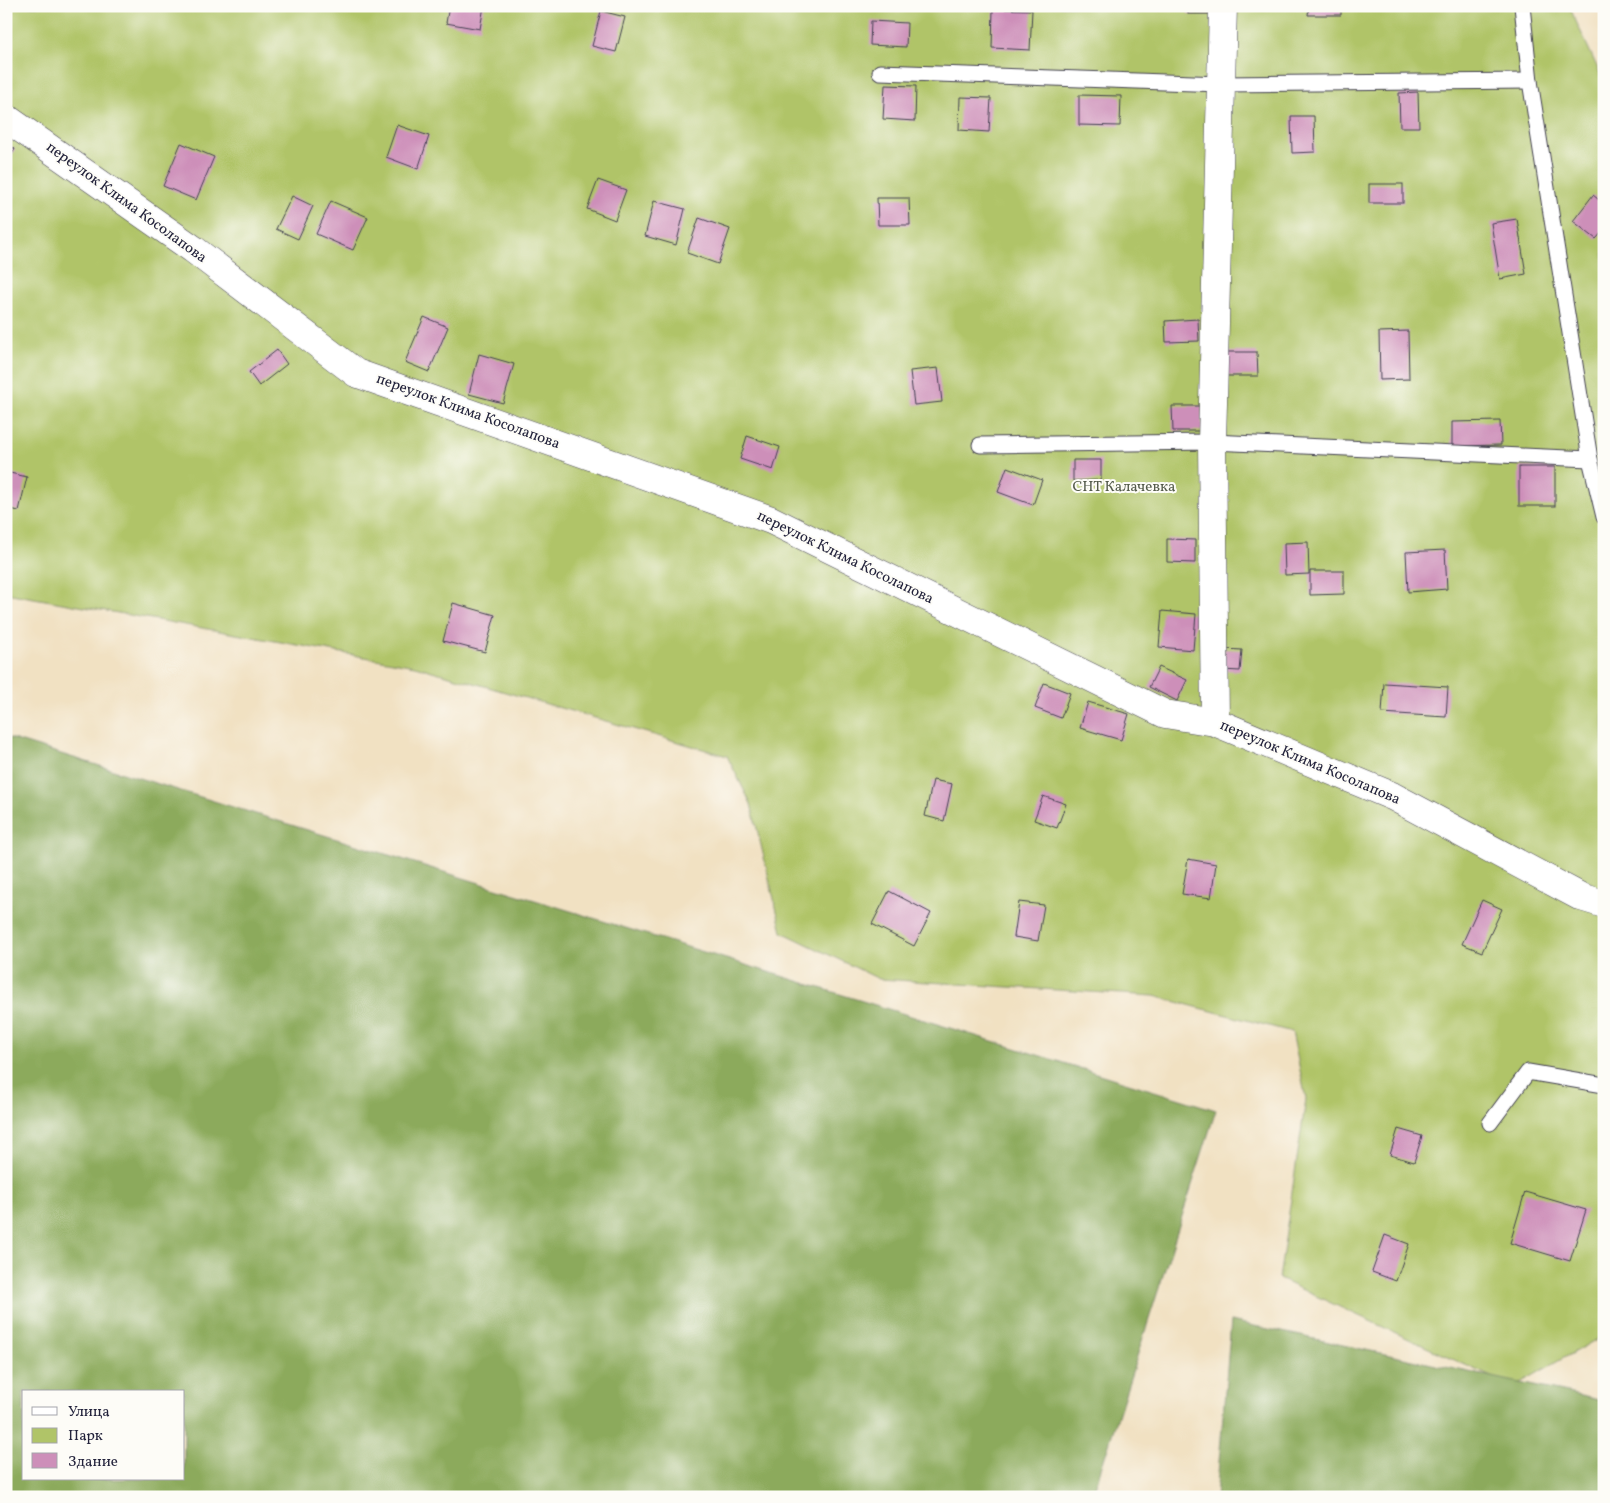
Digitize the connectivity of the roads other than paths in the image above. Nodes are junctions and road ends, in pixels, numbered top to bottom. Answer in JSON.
{"nodes":[{"id":1,"x":1223,"y":6,"type":"edge"},
{"id":2,"x":1522,"y":6,"type":"edge"},
{"id":3,"x":880,"y":72,"type":"dead end"},
{"id":4,"x":1530,"y":81,"type":"junction"},
{"id":5,"x":1221,"y":84,"type":"junction"},
{"id":6,"x":6,"y":118,"type":"edge"},
{"id":7,"x":1212,"y":442,"type":"junction"},
{"id":8,"x":980,"y":445,"type":"dead end"},
{"id":9,"x":1590,"y":459,"type":"junction"},
{"id":10,"x":1604,"y":517,"type":"edge"},
{"id":11,"x":1215,"y":722,"type":"junction"},
{"id":12,"x":1604,"y":904,"type":"edge"},
{"id":13,"x":1604,"y":1085,"type":"edge"},
{"id":14,"x":1490,"y":1123,"type":"dead end"}],
"edges":[{"from":1,"to":5,"type":"street"},
{"from":2,"to":4,"type":"lane"},
{"from":3,"to":5,"type":"lane"},
{"from":4,"to":5,"type":"lane"},
{"from":4,"to":9,"type":"lane"},
{"from":5,"to":7,"type":"street"},
{"from":6,"to":11,"type":"street","name":"переулок Клима Косолапова"},
{"from":7,"to":8,"type":"lane"},
{"from":7,"to":9,"type":"lane"},
{"from":7,"to":11,"type":"street"},
{"from":9,"to":10,"type":"lane"},
{"from":11,"to":12,"type":"street","name":"переулок Клима Косолапова"},
{"from":13,"to":14,"type":"lane"}]}
